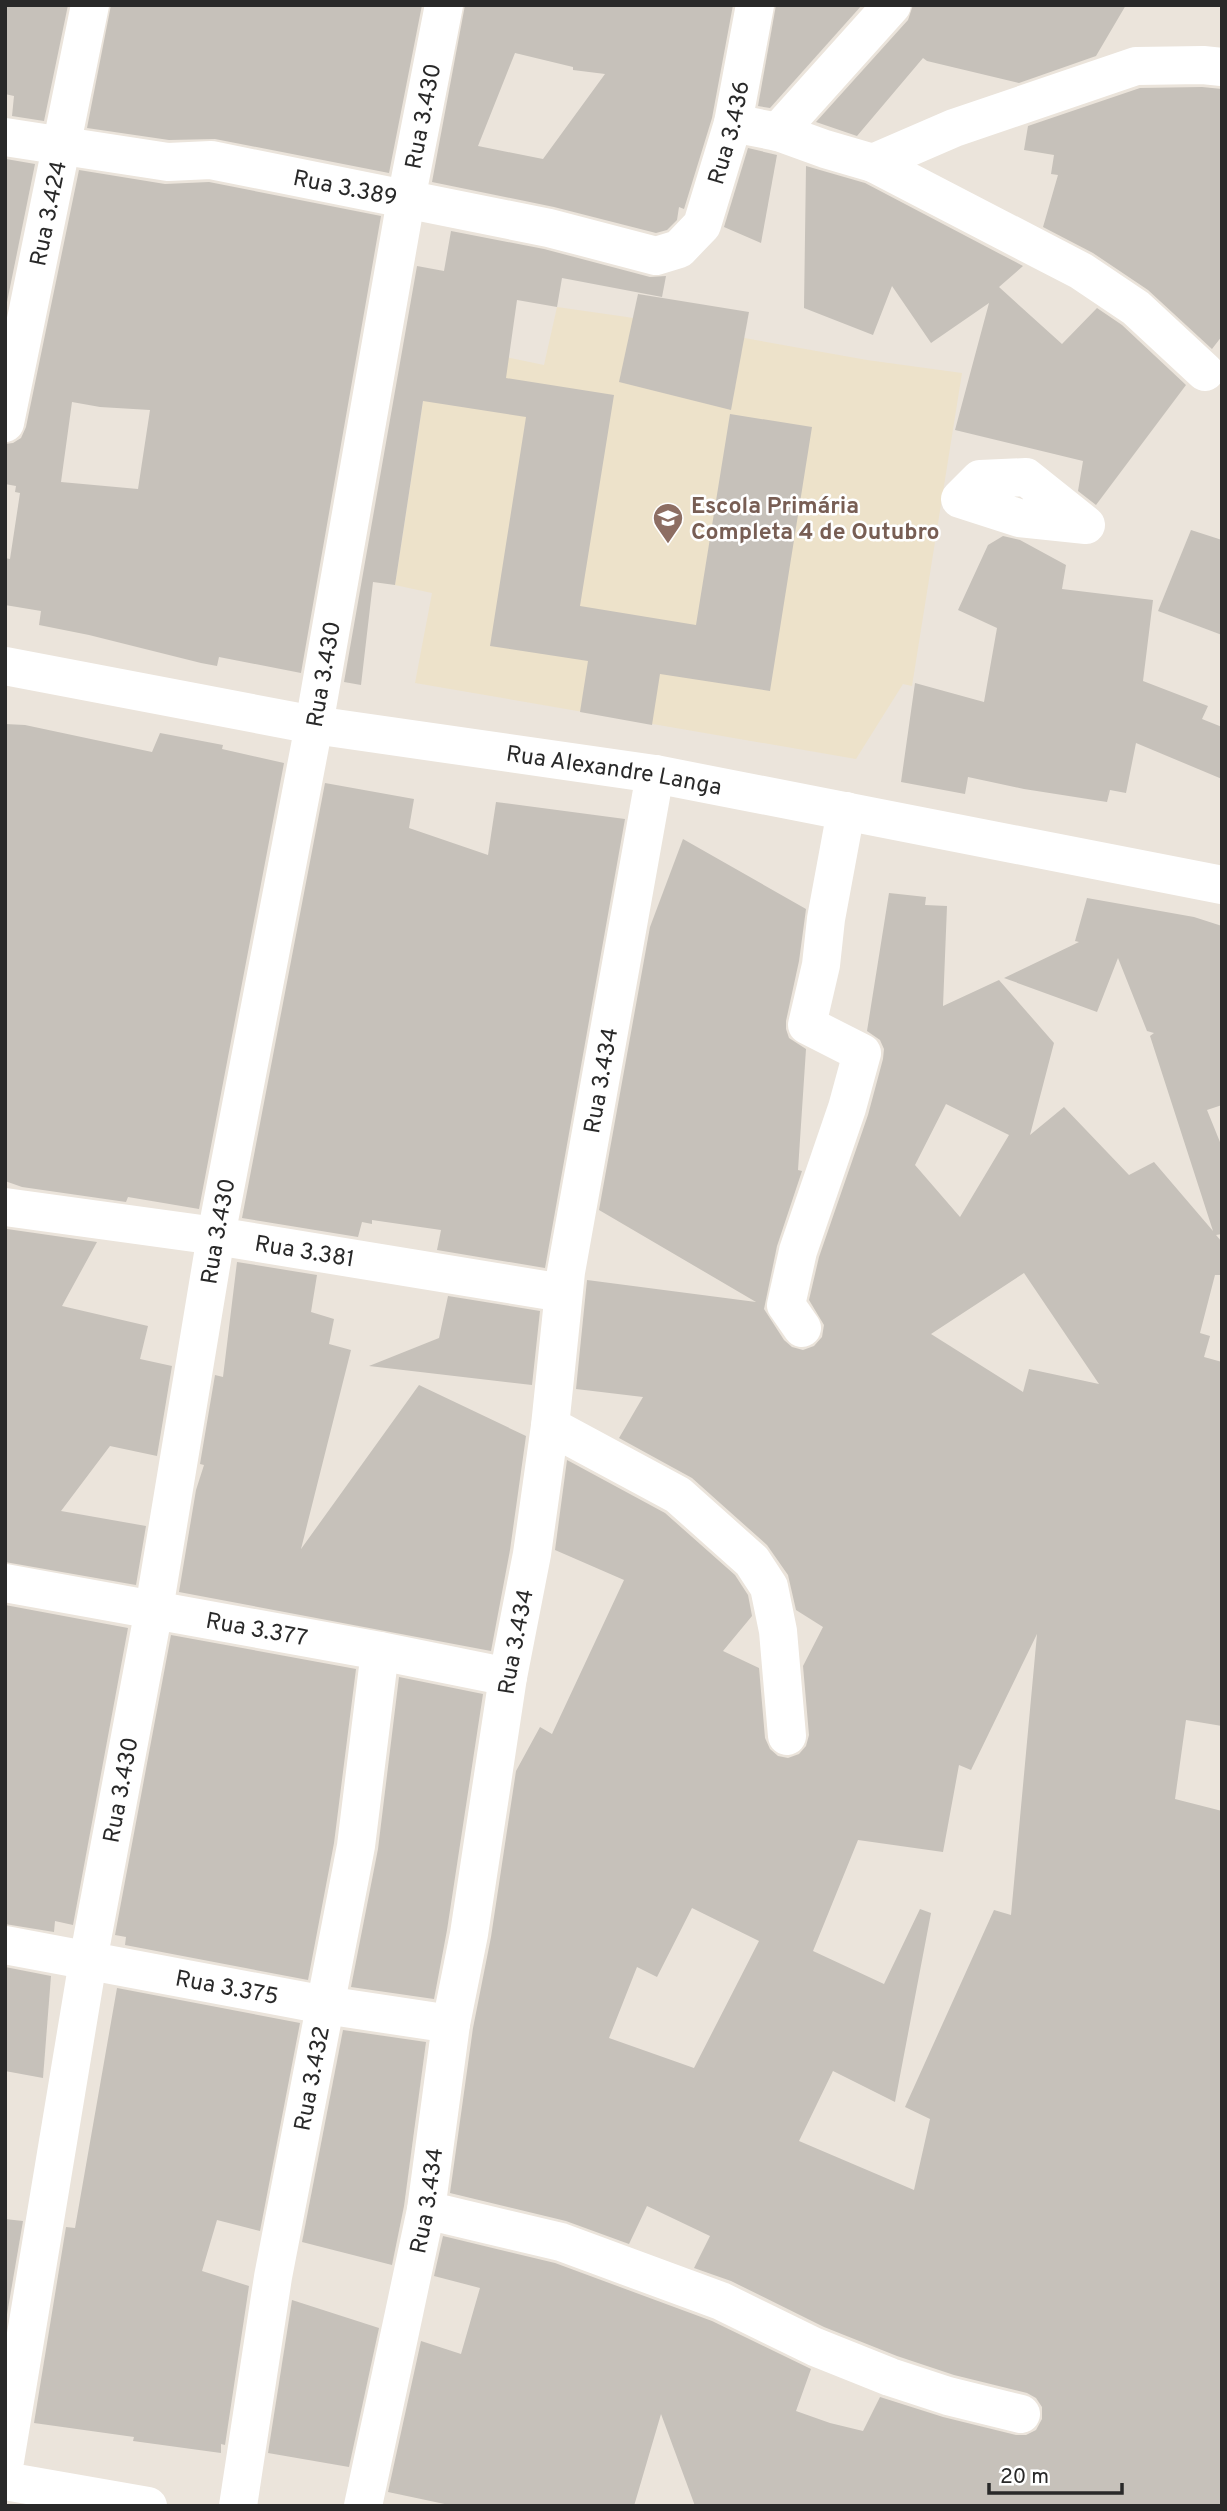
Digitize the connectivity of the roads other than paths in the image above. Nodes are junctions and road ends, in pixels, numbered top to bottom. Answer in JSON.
{"nodes":[{"id":1,"x":90,"y":5,"type":"edge"},
{"id":2,"x":444,"y":5,"type":"edge"},
{"id":3,"x":755,"y":5,"type":"edge"},
{"id":4,"x":892,"y":5,"type":"edge"},
{"id":5,"x":1222,"y":67,"type":"edge"},
{"id":6,"x":733,"y":123,"type":"junction"},
{"id":7,"x":778,"y":132,"type":"junction"},
{"id":8,"x":5,"y":137,"type":"edge"},
{"id":9,"x":62,"y":147,"type":"junction"},
{"id":10,"x":873,"y":163,"type":"junction"},
{"id":11,"x":406,"y":200,"type":"junction"},
{"id":12,"x":679,"y":249,"type":"joint"},
{"id":13,"x":1205,"y":372,"type":"dead end"},
{"id":14,"x":5,"y":423,"type":"edge"},
{"id":15,"x":5,"y":666,"type":"edge"},
{"id":16,"x":314,"y":725,"type":"junction"},
{"id":17,"x":655,"y":774,"type":"junction"},
{"id":18,"x":846,"y":811,"type":"junction"},
{"id":19,"x":1222,"y":885,"type":"edge"},
{"id":20,"x":5,"y":1207,"type":"edge"},
{"id":21,"x":216,"y":1236,"type":"junction"},
{"id":22,"x":563,"y":1293,"type":"junction"},
{"id":23,"x":802,"y":1328,"type":"dead end"},
{"id":24,"x":550,"y":1426,"type":"junction"},
{"id":25,"x":5,"y":1583,"type":"edge"},
{"id":26,"x":154,"y":1609,"type":"junction"},
{"id":27,"x":380,"y":1651,"type":"junction"},
{"id":28,"x":508,"y":1677,"type":"junction"},
{"id":29,"x":787,"y":1736,"type":"dead end"},
{"id":30,"x":5,"y":1945,"type":"edge"},
{"id":31,"x":88,"y":1961,"type":"junction"},
{"id":32,"x":324,"y":2005,"type":"junction"},
{"id":33,"x":451,"y":2024,"type":"junction"},
{"id":34,"x":426,"y":2210,"type":"junction"},
{"id":35,"x":1021,"y":2414,"type":"dead end"},
{"id":36,"x":5,"y":2461,"type":"edge"},
{"id":37,"x":5,"y":2481,"type":"edge"},
{"id":38,"x":148,"y":2506,"type":"edge"},
{"id":39,"x":238,"y":2506,"type":"edge"},
{"id":40,"x":363,"y":2506,"type":"edge"}],
"edges":[{"from":1,"to":9,"type":"street","name":"Rua 3.424"},
{"from":2,"to":11,"type":"street","name":"Rua 3.430"},
{"from":3,"to":6,"type":"street","name":"Rua 3.436"},
{"from":4,"to":7,"type":"street"},
{"from":5,"to":10,"type":"street"},
{"from":6,"to":7,"type":"street"},
{"from":6,"to":12,"type":"street","name":"Rua 3.436"},
{"from":7,"to":10,"type":"street"},
{"from":8,"to":9,"type":"street","name":"Rua 3.389"},
{"from":9,"to":11,"type":"street","name":"Rua 3.389"},
{"from":9,"to":14,"type":"street","name":"Rua 3.424"},
{"from":10,"to":13,"type":"street"},
{"from":11,"to":12,"type":"street","name":"Rua 3.389"},
{"from":11,"to":16,"type":"street","name":"Rua 3.430"},
{"from":15,"to":16,"type":"street","name":"Rua Alexandre Langa"},
{"from":16,"to":17,"type":"street","name":"Rua Alexandre Langa"},
{"from":16,"to":21,"type":"street","name":"Rua 3.430"},
{"from":17,"to":18,"type":"street","name":"Rua Alexandre Langa"},
{"from":17,"to":22,"type":"street","name":"Rua 3.434"},
{"from":18,"to":19,"type":"street","name":"Rua Alexandre Langa"},
{"from":18,"to":23,"type":"street"},
{"from":20,"to":21,"type":"street","name":"Rua 3.381"},
{"from":21,"to":22,"type":"street","name":"Rua 3.381"},
{"from":21,"to":26,"type":"street","name":"Rua 3.430"},
{"from":22,"to":24,"type":"street","name":"Rua 3.434"},
{"from":24,"to":28,"type":"street","name":"Rua 3.434"},
{"from":24,"to":29,"type":"street"},
{"from":25,"to":26,"type":"street","name":"Rua 3.377"},
{"from":26,"to":27,"type":"street","name":"Rua 3.377"},
{"from":26,"to":31,"type":"street","name":"Rua 3.430"},
{"from":27,"to":28,"type":"street","name":"Rua 3.377"},
{"from":27,"to":32,"type":"street","name":"Rua 3.432"},
{"from":28,"to":33,"type":"street","name":"Rua 3.434"},
{"from":30,"to":31,"type":"street","name":"Rua 3.375"},
{"from":31,"to":32,"type":"street","name":"Rua 3.375"},
{"from":31,"to":36,"type":"street","name":"Rua 3.430"},
{"from":32,"to":33,"type":"street","name":"Rua 3.375"},
{"from":32,"to":39,"type":"street","name":"Rua 3.432"},
{"from":33,"to":34,"type":"street","name":"Rua 3.434"},
{"from":34,"to":35,"type":"street"},
{"from":34,"to":40,"type":"street","name":"Rua 3.434"},
{"from":37,"to":38,"type":"street"}]}
